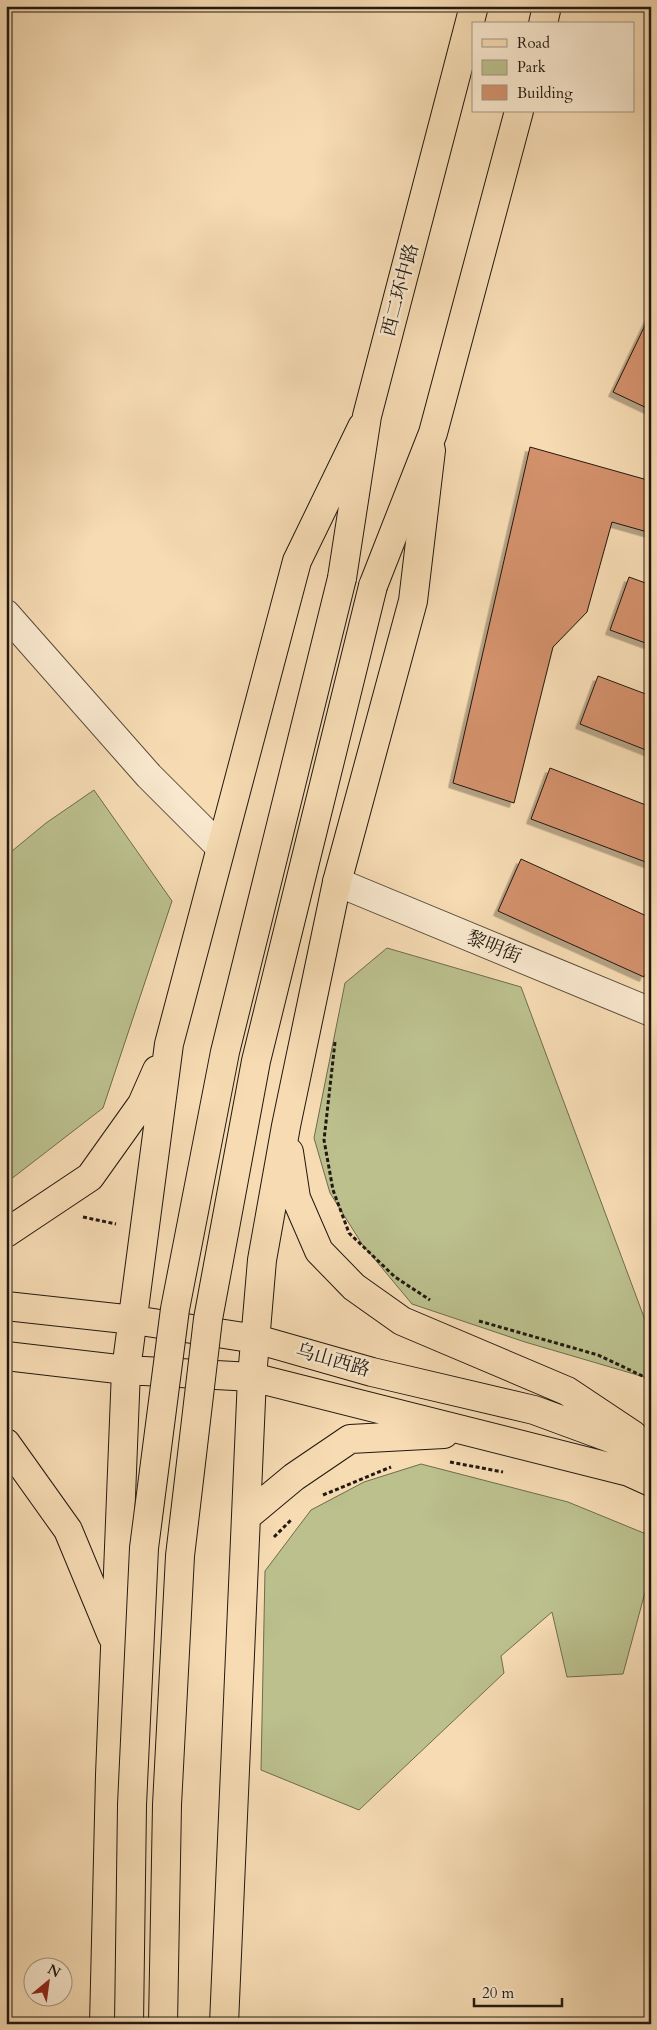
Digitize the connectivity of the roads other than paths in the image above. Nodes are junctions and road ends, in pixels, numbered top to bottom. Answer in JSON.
{"nodes":[{"id":1,"x":474,"y":6,"type":"edge"},
{"id":2,"x":548,"y":6,"type":"edge"},
{"id":3,"x":544,"y":22,"type":"edge"},
{"id":4,"x":519,"y":112,"type":"edge"},
{"id":5,"x":368,"y":416,"type":"junction"},
{"id":6,"x":433,"y":433,"type":"junction"},
{"id":7,"x":6,"y":614,"type":"edge"},
{"id":8,"x":220,"y":847,"type":"junction"},
{"id":9,"x":337,"y":882,"type":"junction"},
{"id":10,"x":651,"y":1012,"type":"edge"},
{"id":11,"x":169,"y":1044,"type":"junction"},
{"id":12,"x":286,"y":1126,"type":"junction"},
{"id":13,"x":6,"y":1233,"type":"edge"},
{"id":14,"x":6,"y":1306,"type":"edge"},
{"id":15,"x":134,"y":1320,"type":"junction"},
{"id":16,"x":256,"y":1338,"type":"junction"},
{"id":17,"x":6,"y":1356,"type":"edge"},
{"id":18,"x":126,"y":1370,"type":"junction"},
{"id":19,"x":252,"y":1377,"type":"junction"},
{"id":20,"x":470,"y":1433,"type":"junction"},
{"id":21,"x":6,"y":1444,"type":"edge"},
{"id":22,"x":651,"y":1447,"type":"edge"},
{"id":23,"x":651,"y":1453,"type":"edge"},
{"id":24,"x":651,"y":1482,"type":"edge"},
{"id":25,"x":246,"y":1517,"type":"junction"},
{"id":26,"x":116,"y":1646,"type":"junction"},
{"id":27,"x":104,"y":2024,"type":"edge"},
{"id":28,"x":128,"y":2024,"type":"edge"},
{"id":29,"x":162,"y":2024,"type":"edge"},
{"id":30,"x":224,"y":2024,"type":"edge"}],
"edges":[{"from":1,"to":5,"type":"main road","name":"西二环中路"},
{"from":2,"to":3,"type":"main road"},
{"from":4,"to":6,"type":"main road"},
{"from":5,"to":8,"type":"main road"},
{"from":5,"to":28,"type":"main road","name":"西二环中路","bridge":true},
{"from":6,"to":9,"type":"main road"},
{"from":6,"to":29,"type":"main road","bridge":true},
{"from":7,"to":8,"type":"street"},
{"from":8,"to":11,"type":"main road"},
{"from":9,"to":10,"type":"street","name":"黎明街"},
{"from":9,"to":12,"type":"main road"},
{"from":11,"to":13,"type":"main road"},
{"from":11,"to":15,"type":"main road"},
{"from":12,"to":16,"type":"main road"},
{"from":12,"to":22,"type":"main road"},
{"from":14,"to":15,"type":"main road","name":"乌山西路"},
{"from":15,"to":16,"type":"main road","name":"乌山西路"},
{"from":15,"to":18,"type":"main road"},
{"from":16,"to":19,"type":"main road"},
{"from":16,"to":23,"type":"main road","name":"乌山西路"},
{"from":17,"to":18,"type":"main road","name":"乌山西路"},
{"from":18,"to":19,"type":"main road","name":"乌山西路"},
{"from":18,"to":26,"type":"main road"},
{"from":19,"to":20,"type":"main road","name":"乌山西路"},
{"from":19,"to":25,"type":"main road"},
{"from":20,"to":24,"type":"main road","name":"乌山西路"},
{"from":20,"to":25,"type":"main road"},
{"from":21,"to":26,"type":"main road"},
{"from":25,"to":30,"type":"main road"},
{"from":26,"to":27,"type":"main road"}]}
